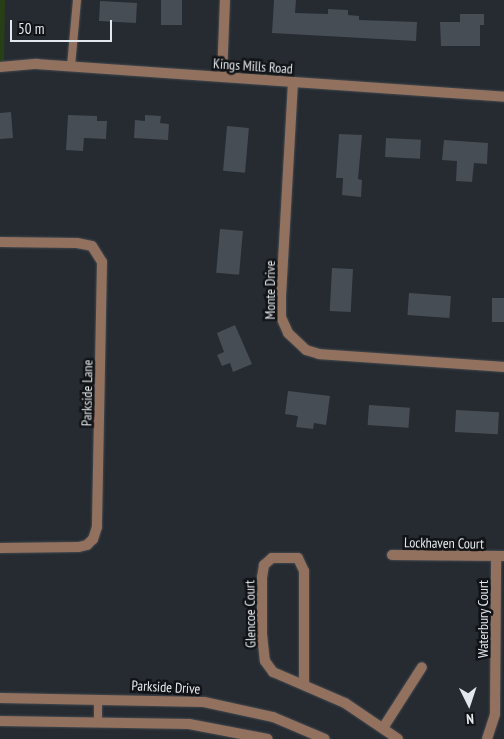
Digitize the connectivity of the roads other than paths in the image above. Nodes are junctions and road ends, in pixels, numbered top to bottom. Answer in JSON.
{"nodes":[{"id":1,"x":77,"y":0,"type":"edge"},
{"id":2,"x":225,"y":0,"type":"edge"},
{"id":3,"x":71,"y":66,"type":"junction"},
{"id":4,"x":0,"y":67,"type":"edge"},
{"id":5,"x":222,"y":77,"type":"junction"},
{"id":6,"x":294,"y":82,"type":"junction"},
{"id":7,"x":504,"y":97,"type":"edge"},
{"id":8,"x":0,"y":242,"type":"edge"},
{"id":9,"x":504,"y":367,"type":"edge"},
{"id":10,"x":0,"y":548,"type":"edge"},
{"id":11,"x":392,"y":556,"type":"dead end"},
{"id":12,"x":500,"y":557,"type":"edge"},
{"id":13,"x":500,"y":594,"type":"edge"},
{"id":14,"x":422,"y":667,"type":"dead end"},
{"id":15,"x":304,"y":685,"type":"junction"},
{"id":16,"x":0,"y":698,"type":"edge"},
{"id":17,"x":98,"y":699,"type":"junction"},
{"id":18,"x":0,"y":721,"type":"edge"},
{"id":19,"x":98,"y":721,"type":"junction"},
{"id":20,"x":383,"y":728,"type":"junction"},
{"id":21,"x":268,"y":739,"type":"edge"},
{"id":22,"x":325,"y":739,"type":"edge"},
{"id":23,"x":398,"y":739,"type":"edge"},
{"id":24,"x":487,"y":739,"type":"edge"}],
"edges":[{"from":1,"to":3,"type":"lane"},
{"from":2,"to":5,"type":"street"},
{"from":3,"to":4,"type":"street","name":"Kings Mills Road"},
{"from":3,"to":5,"type":"street","name":"Kings Mills Road"},
{"from":5,"to":6,"type":"street","name":"Kings Mills Road"},
{"from":6,"to":7,"type":"street","name":"Kings Mills Road"},
{"from":6,"to":9,"type":"street","name":"Monte Drive"},
{"from":8,"to":10,"type":"street","name":"Parkside Lane"},
{"from":11,"to":12,"type":"street","name":"Lockhaven Court"},
{"from":12,"to":13,"type":"street","name":"Waterbury Court"},
{"from":13,"to":24,"type":"street","name":"Waterbury Court"},
{"from":14,"to":20,"type":"street"},
{"from":15,"to":15,"type":"street","name":"Glencoe Court"},
{"from":15,"to":20,"type":"street","name":"Glencoe Court"},
{"from":16,"to":17,"type":"street","name":"Parkside Drive"},
{"from":17,"to":19,"type":"lane"},
{"from":17,"to":22,"type":"street","name":"Parkside Drive"},
{"from":18,"to":19,"type":"street"},
{"from":19,"to":21,"type":"street"},
{"from":20,"to":23,"type":"street","name":"Glencoe Court"}]}
